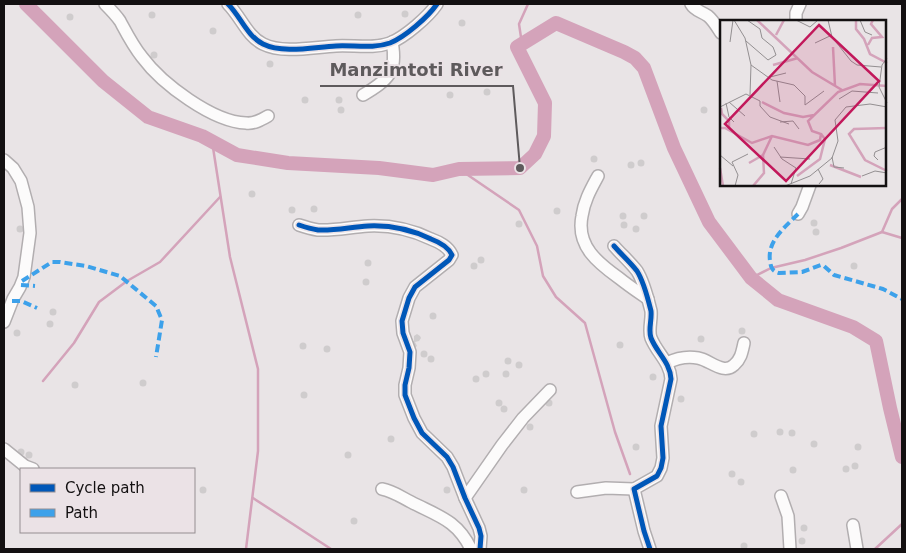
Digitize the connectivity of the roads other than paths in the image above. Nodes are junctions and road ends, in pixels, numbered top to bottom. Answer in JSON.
{"nodes":[{"id":1,"x":105,"y":4,"type":"edge"},
{"id":2,"x":228,"y":4,"type":"edge"},
{"id":3,"x":437,"y":4,"type":"edge"},
{"id":4,"x":691,"y":4,"type":"edge"},
{"id":5,"x":800,"y":4,"type":"edge"},
{"id":6,"x":796,"y":20,"type":"edge"},
{"id":7,"x":720,"y":32,"type":"edge"},
{"id":8,"x":392,"y":42,"type":"junction"},
{"id":9,"x":363,"y":95,"type":"dead end"},
{"id":10,"x":268,"y":116,"type":"dead end"},
{"id":11,"x":4,"y":160,"type":"edge"},
{"id":12,"x":598,"y":176,"type":"dead end"},
{"id":13,"x":810,"y":186,"type":"edge"},
{"id":14,"x":798,"y":214,"type":"dead end"},
{"id":15,"x":299,"y":225,"type":"dead end"},
{"id":16,"x":614,"y":246,"type":"dead end"},
{"id":17,"x":648,"y":299,"type":"junction"},
{"id":18,"x":4,"y":322,"type":"edge"},
{"id":19,"x":744,"y":343,"type":"dead end"},
{"id":20,"x":667,"y":363,"type":"junction"},
{"id":21,"x":550,"y":390,"type":"dead end"},
{"id":22,"x":4,"y":450,"type":"edge"},
{"id":23,"x":30,"y":468,"type":"edge"},
{"id":24,"x":382,"y":489,"type":"dead end"},
{"id":25,"x":634,"y":489,"type":"junction"},
{"id":26,"x":577,"y":492,"type":"dead end"},
{"id":27,"x":781,"y":496,"type":"dead end"},
{"id":28,"x":465,"y":498,"type":"junction"},
{"id":29,"x":854,"y":524,"type":"dead end"},
{"id":30,"x":471,"y":549,"type":"edge"},
{"id":31,"x":480,"y":549,"type":"edge"},
{"id":32,"x":650,"y":549,"type":"edge"},
{"id":33,"x":790,"y":549,"type":"edge"},
{"id":34,"x":857,"y":549,"type":"edge"}],
"edges":[{"from":1,"to":10,"type":"street"},
{"from":2,"to":8,"type":"street"},
{"from":3,"to":8,"type":"street"},
{"from":4,"to":7,"type":"street"},
{"from":5,"to":6,"type":"street"},
{"from":8,"to":9,"type":"street"},
{"from":11,"to":18,"type":"street"},
{"from":12,"to":17,"type":"street"},
{"from":13,"to":14,"type":"street"},
{"from":15,"to":28,"type":"street"},
{"from":16,"to":17,"type":"street"},
{"from":17,"to":20,"type":"street"},
{"from":19,"to":20,"type":"street"},
{"from":20,"to":25,"type":"street"},
{"from":21,"to":28,"type":"street"},
{"from":22,"to":23,"type":"street"},
{"from":24,"to":30,"type":"street"},
{"from":25,"to":26,"type":"street"},
{"from":25,"to":32,"type":"street"},
{"from":27,"to":33,"type":"street"},
{"from":28,"to":31,"type":"street"},
{"from":29,"to":34,"type":"street"}]}
